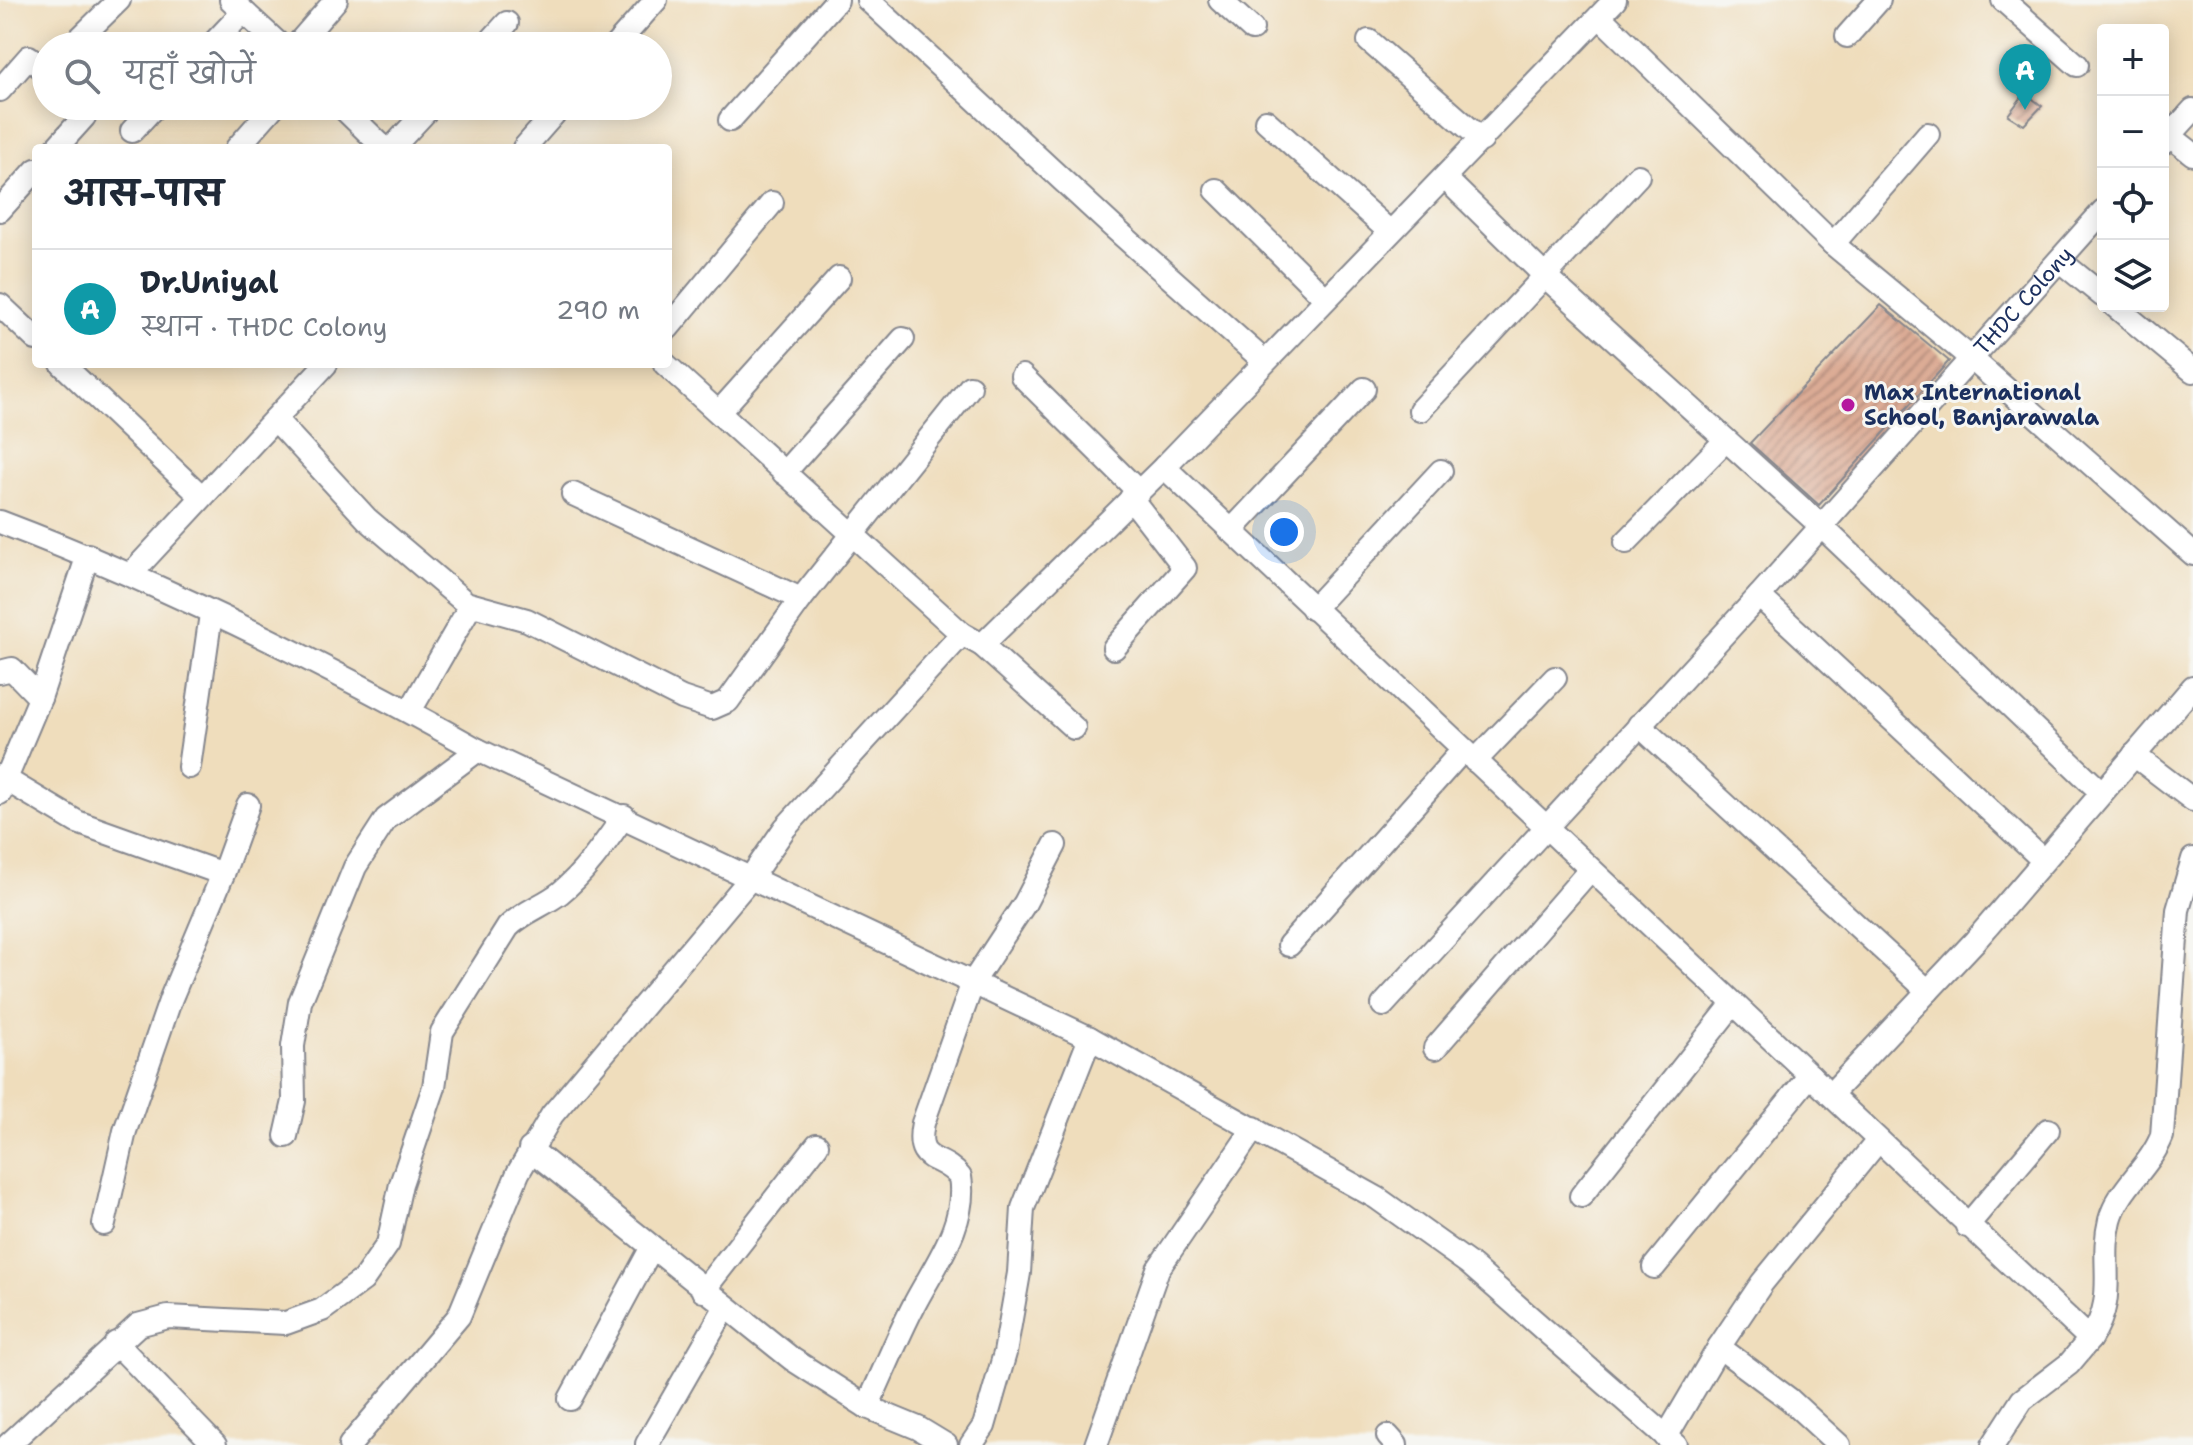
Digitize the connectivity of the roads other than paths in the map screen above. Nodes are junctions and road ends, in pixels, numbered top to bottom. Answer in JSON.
{"nodes":[{"id":1,"x":119,"y":0,"type":"edge"},
{"id":2,"x":336,"y":0,"type":"edge"},
{"id":3,"x":656,"y":0,"type":"edge"},
{"id":4,"x":837,"y":0,"type":"edge"},
{"id":5,"x":868,"y":0,"type":"edge"},
{"id":6,"x":1220,"y":0,"type":"edge"},
{"id":7,"x":1879,"y":0,"type":"edge"},
{"id":8,"x":2003,"y":0,"type":"edge"},
{"id":9,"x":237,"y":6,"type":"edge"},
{"id":10,"x":1608,"y":8,"type":"edge"},
{"id":11,"x":507,"y":23,"type":"dead end"},
{"id":12,"x":1252,"y":29,"type":"dead end"},
{"id":13,"x":86,"y":32,"type":"edge"},
{"id":14,"x":220,"y":32,"type":"edge"},
{"id":15,"x":266,"y":32,"type":"edge"},
{"id":16,"x":308,"y":32,"type":"edge"},
{"id":17,"x":499,"y":32,"type":"edge"},
{"id":18,"x":627,"y":32,"type":"edge"},
{"id":19,"x":1847,"y":36,"type":"dead end"},
{"id":20,"x":1369,"y":41,"type":"dead end"},
{"id":21,"x":32,"y":60,"type":"edge"},
{"id":22,"x":2077,"y":65,"type":"dead end"},
{"id":23,"x":0,"y":90,"type":"edge"},
{"id":24,"x":2193,"y":110,"type":"edge"},
{"id":25,"x":81,"y":120,"type":"edge"},
{"id":26,"x":142,"y":120,"type":"edge"},
{"id":27,"x":262,"y":120,"type":"edge"},
{"id":28,"x":355,"y":120,"type":"edge"},
{"id":29,"x":418,"y":120,"type":"edge"},
{"id":30,"x":549,"y":120,"type":"edge"},
{"id":31,"x":730,"y":120,"type":"dead end"},
{"id":32,"x":1266,"y":121,"type":"dead end"},
{"id":33,"x":132,"y":131,"type":"dead end"},
{"id":34,"x":1928,"y":134,"type":"dead end"},
{"id":35,"x":2169,"y":138,"type":"edge"},
{"id":36,"x":1482,"y":140,"type":"junction"},
{"id":37,"x":2169,"y":141,"type":"edge"},
{"id":38,"x":60,"y":144,"type":"edge"},
{"id":39,"x":241,"y":144,"type":"edge"},
{"id":40,"x":380,"y":144,"type":"edge"},
{"id":41,"x":396,"y":144,"type":"edge"},
{"id":42,"x":528,"y":144,"type":"edge"},
{"id":43,"x":2193,"y":154,"type":"edge"},
{"id":44,"x":32,"y":174,"type":"edge"},
{"id":45,"x":1638,"y":176,"type":"dead end"},
{"id":46,"x":1446,"y":179,"type":"junction"},
{"id":47,"x":1216,"y":190,"type":"dead end"},
{"id":48,"x":772,"y":203,"type":"dead end"},
{"id":49,"x":0,"y":210,"type":"edge"},
{"id":50,"x":2097,"y":218,"type":"edge"},
{"id":51,"x":1390,"y":232,"type":"junction"},
{"id":52,"x":1833,"y":244,"type":"junction"},
{"id":53,"x":2060,"y":261,"type":"junction"},
{"id":54,"x":1546,"y":277,"type":"junction"},
{"id":55,"x":839,"y":278,"type":"dead end"},
{"id":56,"x":2097,"y":291,"type":"edge"},
{"id":57,"x":1325,"y":298,"type":"junction"},
{"id":58,"x":0,"y":305,"type":"edge"},
{"id":59,"x":2122,"y":312,"type":"edge"},
{"id":60,"x":672,"y":323,"type":"edge"},
{"id":61,"x":32,"y":335,"type":"edge"},
{"id":62,"x":903,"y":339,"type":"dead end"},
{"id":63,"x":1972,"y":359,"type":"junction"},
{"id":64,"x":1264,"y":361,"type":"junction"},
{"id":65,"x":74,"y":368,"type":"edge"},
{"id":66,"x":322,"y":368,"type":"edge"},
{"id":67,"x":670,"y":368,"type":"edge"},
{"id":68,"x":2193,"y":371,"type":"edge"},
{"id":69,"x":1022,"y":376,"type":"dead end"},
{"id":70,"x":970,"y":387,"type":"dead end"},
{"id":71,"x":1364,"y":389,"type":"dead end"},
{"id":72,"x":1420,"y":410,"type":"dead end"},
{"id":73,"x":719,"y":412,"type":"junction"},
{"id":74,"x":275,"y":419,"type":"junction"},
{"id":75,"x":1726,"y":440,"type":"junction"},
{"id":76,"x":1164,"y":467,"type":"junction"},
{"id":77,"x":1441,"y":471,"type":"dead end"},
{"id":78,"x":784,"y":473,"type":"junction"},
{"id":79,"x":573,"y":494,"type":"dead end"},
{"id":80,"x":1134,"y":495,"type":"junction"},
{"id":81,"x":201,"y":496,"type":"junction"},
{"id":82,"x":0,"y":522,"type":"edge"},
{"id":83,"x":1820,"y":525,"type":"junction"},
{"id":84,"x":1231,"y":531,"type":"junction"},
{"id":85,"x":853,"y":537,"type":"junction"},
{"id":86,"x":1626,"y":542,"type":"dead end"},
{"id":87,"x":2193,"y":554,"type":"edge"},
{"id":88,"x":88,"y":555,"type":"junction"},
{"id":89,"x":130,"y":575,"type":"junction"},
{"id":90,"x":1759,"y":596,"type":"junction"},
{"id":91,"x":801,"y":599,"type":"junction"},
{"id":92,"x":471,"y":605,"type":"junction"},
{"id":93,"x":1313,"y":609,"type":"junction"},
{"id":94,"x":211,"y":614,"type":"junction"},
{"id":95,"x":972,"y":639,"type":"junction"},
{"id":96,"x":1114,"y":648,"type":"dead end"},
{"id":97,"x":0,"y":672,"type":"edge"},
{"id":98,"x":1555,"y":678,"type":"dead end"},
{"id":99,"x":2193,"y":687,"type":"edge"},
{"id":100,"x":40,"y":698,"type":"junction"},
{"id":101,"x":410,"y":711,"type":"junction"},
{"id":102,"x":1639,"y":725,"type":"junction"},
{"id":103,"x":1074,"y":728,"type":"dead end"},
{"id":104,"x":478,"y":750,"type":"junction"},
{"id":105,"x":2134,"y":755,"type":"junction"},
{"id":106,"x":1469,"y":756,"type":"junction"},
{"id":107,"x":189,"y":767,"type":"dead end"},
{"id":108,"x":2,"y":784,"type":"edge"},
{"id":109,"x":2101,"y":792,"type":"junction"},
{"id":110,"x":2193,"y":800,"type":"edge"},
{"id":111,"x":248,"y":805,"type":"dead end"},
{"id":112,"x":624,"y":816,"type":"junction"},
{"id":113,"x":1545,"y":827,"type":"junction"},
{"id":114,"x":1055,"y":845,"type":"dead end"},
{"id":115,"x":2193,"y":859,"type":"edge"},
{"id":116,"x":2043,"y":860,"type":"junction"},
{"id":117,"x":1589,"y":871,"type":"junction"},
{"id":118,"x":223,"y":874,"type":"junction"},
{"id":119,"x":749,"y":880,"type":"junction"},
{"id":120,"x":1289,"y":945,"type":"dead end"},
{"id":121,"x":973,"y":982,"type":"junction"},
{"id":122,"x":1928,"y":991,"type":"junction"},
{"id":123,"x":1733,"y":1004,"type":"junction"},
{"id":124,"x":1383,"y":1005,"type":"dead end"},
{"id":125,"x":1090,"y":1038,"type":"junction"},
{"id":126,"x":1435,"y":1048,"type":"dead end"},
{"id":127,"x":1810,"y":1075,"type":"junction"},
{"id":128,"x":1831,"y":1094,"type":"junction"},
{"id":129,"x":1254,"y":1128,"type":"junction"},
{"id":130,"x":2048,"y":1130,"type":"dead end"},
{"id":131,"x":286,"y":1136,"type":"dead end"},
{"id":132,"x":1877,"y":1142,"type":"junction"},
{"id":133,"x":817,"y":1145,"type":"dead end"},
{"id":134,"x":530,"y":1149,"type":"junction"},
{"id":135,"x":1581,"y":1196,"type":"dead end"},
{"id":136,"x":104,"y":1224,"type":"dead end"},
{"id":137,"x":1967,"y":1226,"type":"junction"},
{"id":138,"x":652,"y":1247,"type":"junction"},
{"id":139,"x":1654,"y":1267,"type":"dead end"},
{"id":140,"x":703,"y":1291,"type":"junction"},
{"id":141,"x":725,"y":1308,"type":"junction"},
{"id":142,"x":2090,"y":1339,"type":"junction"},
{"id":143,"x":116,"y":1343,"type":"junction"},
{"id":144,"x":1719,"y":1347,"type":"junction"},
{"id":145,"x":570,"y":1399,"type":"dead end"},
{"id":146,"x":867,"y":1407,"type":"junction"},
{"id":147,"x":1671,"y":1441,"type":"edge"},
{"id":148,"x":647,"y":1444,"type":"edge"},
{"id":149,"x":8,"y":1445,"type":"edge"},
{"id":150,"x":215,"y":1445,"type":"edge"},
{"id":151,"x":350,"y":1445,"type":"edge"},
{"id":152,"x":946,"y":1445,"type":"edge"},
{"id":153,"x":971,"y":1445,"type":"edge"},
{"id":154,"x":1096,"y":1445,"type":"edge"},
{"id":155,"x":1839,"y":1445,"type":"edge"},
{"id":156,"x":1993,"y":1445,"type":"edge"}],
"edges":[{"from":1,"to":13,"type":"street"},
{"from":2,"to":16,"type":"street"},
{"from":3,"to":18,"type":"street"},
{"from":4,"to":31,"type":"street"},
{"from":5,"to":64,"type":"street"},
{"from":6,"to":12,"type":"street"},
{"from":7,"to":19,"type":"street"},
{"from":8,"to":22,"type":"street"},
{"from":9,"to":14,"type":"street"},
{"from":9,"to":15,"type":"street"},
{"from":10,"to":36,"type":"street"},
{"from":10,"to":52,"type":"street"},
{"from":11,"to":17,"type":"street"},
{"from":20,"to":36,"type":"street"},
{"from":21,"to":23,"type":"street"},
{"from":24,"to":35,"type":"street"},
{"from":25,"to":38,"type":"street"},
{"from":26,"to":33,"type":"street"},
{"from":27,"to":39,"type":"street"},
{"from":28,"to":40,"type":"street"},
{"from":29,"to":41,"type":"street"},
{"from":30,"to":42,"type":"street"},
{"from":32,"to":51,"type":"street"},
{"from":34,"to":52,"type":"street"},
{"from":36,"to":46,"type":"street"},
{"from":37,"to":43,"type":"street"},
{"from":44,"to":49,"type":"street"},
{"from":45,"to":54,"type":"street"},
{"from":46,"to":51,"type":"street"},
{"from":46,"to":54,"type":"street"},
{"from":47,"to":57,"type":"street"},
{"from":48,"to":60,"type":"street"},
{"from":50,"to":53,"type":"street","name":"THDC Colony"},
{"from":51,"to":57,"type":"street"},
{"from":52,"to":63,"type":"street"},
{"from":53,"to":56,"type":"street"},
{"from":53,"to":63,"type":"street","name":"THDC Colony"},
{"from":54,"to":72,"type":"street"},
{"from":54,"to":75,"type":"street"},
{"from":55,"to":73,"type":"street"},
{"from":57,"to":64,"type":"street"},
{"from":58,"to":61,"type":"street"},
{"from":59,"to":68,"type":"street"},
{"from":62,"to":78,"type":"street"},
{"from":63,"to":83,"type":"street","name":"THDC Colony"},
{"from":63,"to":87,"type":"street"},
{"from":64,"to":76,"type":"street"},
{"from":65,"to":81,"type":"street"},
{"from":66,"to":74,"type":"street"},
{"from":67,"to":73,"type":"street"},
{"from":69,"to":80,"type":"street"},
{"from":70,"to":85,"type":"street"},
{"from":71,"to":84,"type":"street"},
{"from":73,"to":78,"type":"street"},
{"from":74,"to":81,"type":"street"},
{"from":74,"to":92,"type":"street"},
{"from":75,"to":83,"type":"street"},
{"from":75,"to":86,"type":"street"},
{"from":76,"to":80,"type":"street"},
{"from":76,"to":84,"type":"street"},
{"from":77,"to":93,"type":"street"},
{"from":78,"to":85,"type":"street"},
{"from":79,"to":91,"type":"street"},
{"from":80,"to":95,"type":"street"},
{"from":80,"to":96,"type":"street"},
{"from":81,"to":89,"type":"street"},
{"from":82,"to":88,"type":"street"},
{"from":83,"to":90,"type":"street","name":"THDC Colony"},
{"from":83,"to":109,"type":"street"},
{"from":84,"to":93,"type":"street"},
{"from":85,"to":91,"type":"street"},
{"from":85,"to":95,"type":"street"},
{"from":88,"to":89,"type":"street"},
{"from":88,"to":100,"type":"street"},
{"from":89,"to":94,"type":"street"},
{"from":90,"to":102,"type":"street","name":"THDC Colony"},
{"from":90,"to":116,"type":"street"},
{"from":91,"to":92,"type":"street"},
{"from":92,"to":101,"type":"street"},
{"from":93,"to":106,"type":"street"},
{"from":94,"to":101,"type":"street"},
{"from":94,"to":107,"type":"street"},
{"from":95,"to":103,"type":"street"},
{"from":95,"to":119,"type":"street"},
{"from":97,"to":100,"type":"street"},
{"from":98,"to":106,"type":"street"},
{"from":99,"to":105,"type":"street"},
{"from":100,"to":108,"type":"street"},
{"from":101,"to":104,"type":"street"},
{"from":102,"to":113,"type":"street","name":"THDC Colony"},
{"from":102,"to":122,"type":"street"},
{"from":104,"to":112,"type":"street"},
{"from":104,"to":131,"type":"street"},
{"from":105,"to":109,"type":"street"},
{"from":105,"to":110,"type":"street"},
{"from":106,"to":113,"type":"street"},
{"from":106,"to":120,"type":"street"},
{"from":108,"to":118,"type":"street"},
{"from":109,"to":116,"type":"street"},
{"from":111,"to":118,"type":"street"},
{"from":112,"to":119,"type":"street"},
{"from":112,"to":143,"type":"street"},
{"from":113,"to":117,"type":"street"},
{"from":113,"to":124,"type":"street","name":"THDC Colony"},
{"from":114,"to":121,"type":"street"},
{"from":115,"to":142,"type":"street"},
{"from":116,"to":122,"type":"street"},
{"from":117,"to":123,"type":"street"},
{"from":117,"to":126,"type":"street"},
{"from":118,"to":136,"type":"street"},
{"from":119,"to":121,"type":"street"},
{"from":119,"to":134,"type":"street"},
{"from":121,"to":125,"type":"street"},
{"from":121,"to":146,"type":"street"},
{"from":122,"to":128,"type":"street"},
{"from":123,"to":127,"type":"street"},
{"from":123,"to":135,"type":"street"},
{"from":125,"to":129,"type":"street"},
{"from":125,"to":153,"type":"street"},
{"from":127,"to":128,"type":"street"},
{"from":127,"to":139,"type":"street"},
{"from":128,"to":132,"type":"street"},
{"from":129,"to":147,"type":"street"},
{"from":129,"to":154,"type":"street"},
{"from":130,"to":137,"type":"street"},
{"from":132,"to":137,"type":"street"},
{"from":132,"to":144,"type":"street"},
{"from":133,"to":140,"type":"street"},
{"from":134,"to":138,"type":"street"},
{"from":134,"to":151,"type":"street"},
{"from":137,"to":142,"type":"street"},
{"from":138,"to":140,"type":"street"},
{"from":138,"to":145,"type":"street"},
{"from":140,"to":141,"type":"street"},
{"from":141,"to":146,"type":"street"},
{"from":141,"to":148,"type":"street"},
{"from":142,"to":156,"type":"street"},
{"from":143,"to":149,"type":"street"},
{"from":143,"to":150,"type":"street"},
{"from":144,"to":147,"type":"street"},
{"from":144,"to":155,"type":"street"},
{"from":146,"to":152,"type":"street"}]}
